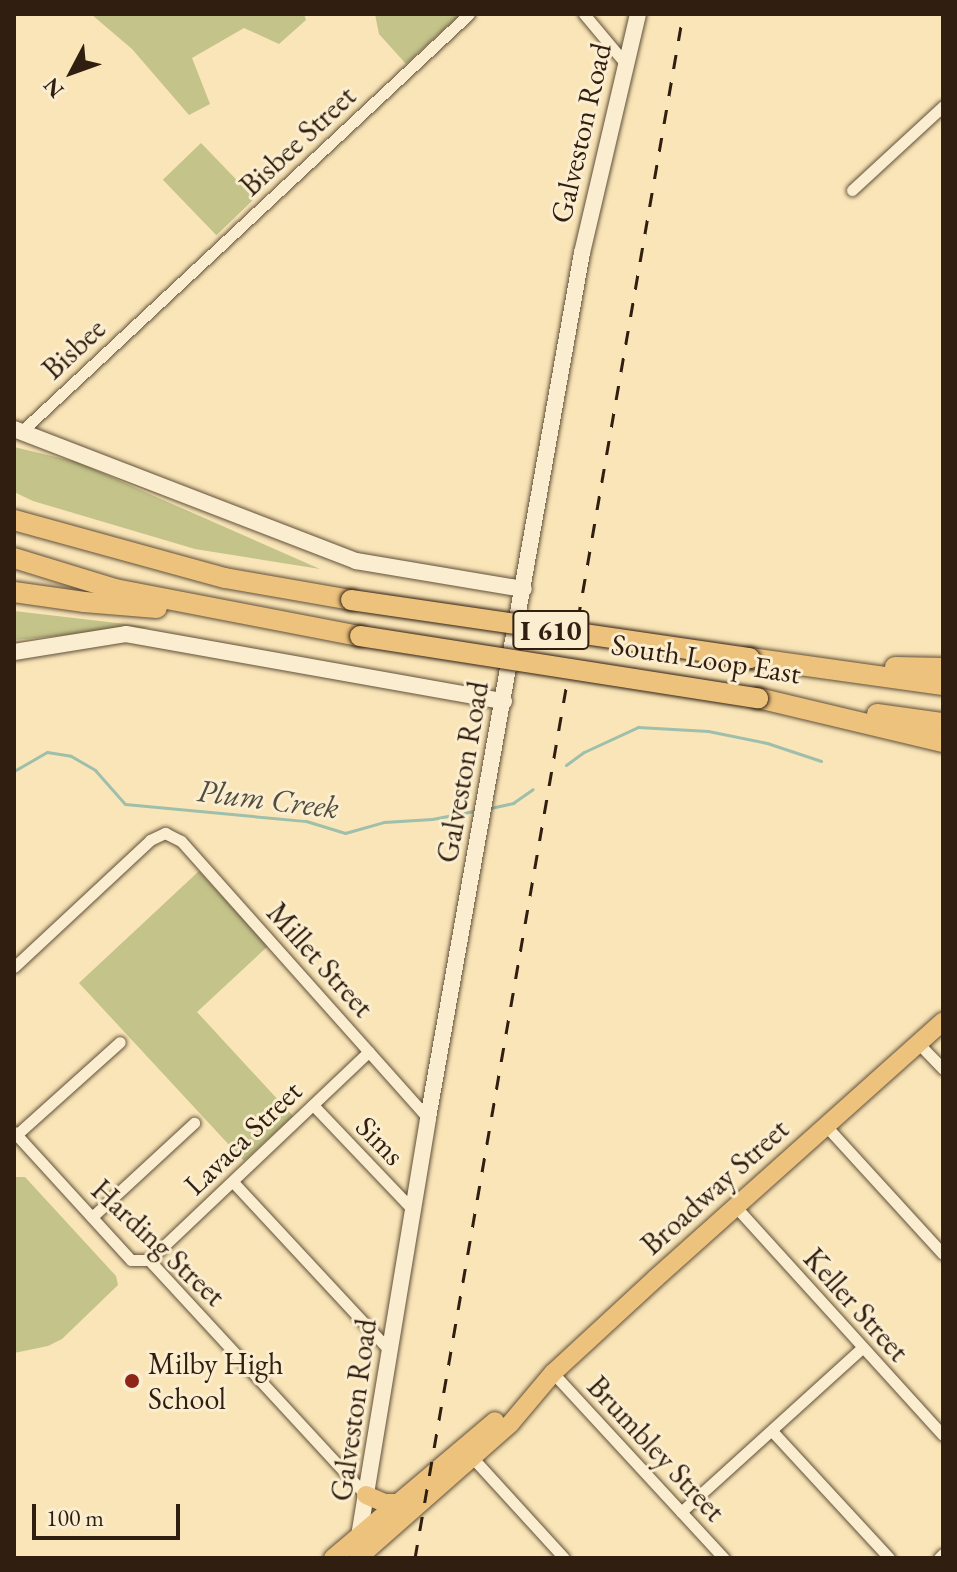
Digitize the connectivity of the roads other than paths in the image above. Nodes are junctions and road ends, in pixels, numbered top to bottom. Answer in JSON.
{"nodes":[{"id":1,"x":469,"y":14,"type":"edge"},
{"id":2,"x":584,"y":14,"type":"edge"},
{"id":3,"x":638,"y":14,"type":"edge"},
{"id":4,"x":625,"y":63,"type":"junction"},
{"id":5,"x":943,"y":106,"type":"edge"},
{"id":6,"x":852,"y":190,"type":"dead end"},
{"id":7,"x":159,"y":303,"type":"joint"},
{"id":8,"x":18,"y":430,"type":"edge"},
{"id":9,"x":14,"y":508,"type":"edge"},
{"id":10,"x":14,"y":520,"type":"edge"},
{"id":11,"x":93,"y":544,"type":"junction"},
{"id":12,"x":21,"y":562,"type":"edge"},
{"id":13,"x":524,"y":589,"type":"junction"},
{"id":14,"x":17,"y":591,"type":"edge"},
{"id":15,"x":223,"y":612,"type":"junction"},
{"id":16,"x":16,"y":652,"type":"edge"},
{"id":17,"x":943,"y":668,"type":"edge"},
{"id":18,"x":872,"y":671,"type":"junction"},
{"id":19,"x":943,"y":685,"type":"edge"},
{"id":20,"x":504,"y":701,"type":"junction"},
{"id":21,"x":865,"y":717,"type":"junction"},
{"id":22,"x":943,"y":723,"type":"edge"},
{"id":23,"x":943,"y":742,"type":"edge"},
{"id":24,"x":15,"y":965,"type":"edge"},
{"id":25,"x":943,"y":1021,"type":"edge"},
{"id":26,"x":120,"y":1042,"type":"dead end"},
{"id":27,"x":918,"y":1043,"type":"junction"},
{"id":28,"x":369,"y":1051,"type":"junction"},
{"id":29,"x":943,"y":1069,"type":"edge"},
{"id":30,"x":313,"y":1105,"type":"junction"},
{"id":31,"x":428,"y":1118,"type":"junction"},
{"id":32,"x":194,"y":1123,"type":"dead end"},
{"id":33,"x":826,"y":1126,"type":"junction"},
{"id":34,"x":15,"y":1135,"type":"edge"},
{"id":35,"x":233,"y":1182,"type":"junction"},
{"id":36,"x":735,"y":1206,"type":"junction"},
{"id":37,"x":413,"y":1210,"type":"junction"},
{"id":38,"x":92,"y":1217,"type":"junction"},
{"id":39,"x":943,"y":1254,"type":"edge"},
{"id":40,"x":149,"y":1260,"type":"junction"},
{"id":41,"x":862,"y":1348,"type":"junction"},
{"id":42,"x":389,"y":1350,"type":"junction"},
{"id":43,"x":553,"y":1373,"type":"junction"},
{"id":44,"x":772,"y":1431,"type":"junction"},
{"id":45,"x":943,"y":1435,"type":"edge"},
{"id":46,"x":469,"y":1452,"type":"junction"},
{"id":47,"x":366,"y":1495,"type":"junction"},
{"id":48,"x":397,"y":1503,"type":"junction"},
{"id":49,"x":681,"y":1512,"type":"junction"},
{"id":50,"x":369,"y":1528,"type":"junction"},
{"id":51,"x":333,"y":1558,"type":"edge"},
{"id":52,"x":358,"y":1558,"type":"edge"},
{"id":53,"x":564,"y":1558,"type":"edge"},
{"id":54,"x":724,"y":1558,"type":"edge"},
{"id":55,"x":889,"y":1558,"type":"edge"}],
"edges":[{"from":1,"to":7,"type":"street","name":"Bisbee Street"},
{"from":2,"to":4,"type":"street"},
{"from":3,"to":4,"type":"main road","name":"Galveston Road"},
{"from":4,"to":13,"type":"main road","name":"Galveston Road"},
{"from":5,"to":6,"type":"street"},
{"from":7,"to":8,"type":"street","name":"Bisbee"},
{"from":8,"to":13,"type":"main road"},
{"from":9,"to":11,"type":"highway"},
{"from":10,"to":11,"type":"highway","number":"I 610"},
{"from":11,"to":18,"type":"highway","name":"South Loop East","number":"I 610","bridge":true},
{"from":12,"to":15,"type":"highway","number":"I 610"},
{"from":13,"to":20,"type":"main road","name":"Galveston Road"},
{"from":14,"to":15,"type":"highway"},
{"from":15,"to":21,"type":"highway","name":"South Loop East","number":"I 610","bridge":true},
{"from":16,"to":20,"type":"main road"},
{"from":17,"to":18,"type":"highway"},
{"from":18,"to":19,"type":"highway","name":"South Loop East","number":"I 610"},
{"from":20,"to":31,"type":"main road","name":"Galveston Road"},
{"from":21,"to":22,"type":"highway"},
{"from":21,"to":23,"type":"highway"},
{"from":24,"to":28,"type":"street","name":"Millet Street"},
{"from":25,"to":27,"type":"main road","name":"Broadway Street"},
{"from":26,"to":34,"type":"street"},
{"from":27,"to":29,"type":"street"},
{"from":27,"to":33,"type":"main road","name":"Broadway Street"},
{"from":28,"to":30,"type":"street","name":"Lavaca Street"},
{"from":28,"to":31,"type":"street","name":"Millet Street"},
{"from":30,"to":35,"type":"street","name":"Lavaca Street"},
{"from":30,"to":37,"type":"street","name":"Sims"},
{"from":31,"to":37,"type":"main road","name":"Galveston Road"},
{"from":32,"to":38,"type":"street"},
{"from":33,"to":36,"type":"main road","name":"Broadway Street"},
{"from":33,"to":39,"type":"street"},
{"from":34,"to":38,"type":"street","name":"Harding Street"},
{"from":35,"to":40,"type":"street","name":"Lavaca Street"},
{"from":35,"to":42,"type":"street"},
{"from":36,"to":41,"type":"street","name":"Keller Street"},
{"from":36,"to":43,"type":"main road","name":"Broadway Street"},
{"from":37,"to":42,"type":"main road","name":"Galveston Road"},
{"from":38,"to":40,"type":"street","name":"Harding Street"},
{"from":40,"to":47,"type":"street","name":"Harding Street"},
{"from":41,"to":44,"type":"street"},
{"from":41,"to":45,"type":"street","name":"Keller Street"},
{"from":42,"to":47,"type":"main road","name":"Galveston Road"},
{"from":43,"to":46,"type":"main road","name":"Broadway Street"},
{"from":43,"to":49,"type":"street","name":"Brumbley Street"},
{"from":44,"to":49,"type":"street"},
{"from":44,"to":55,"type":"street"},
{"from":46,"to":48,"type":"main road","name":"Broadway Street"},
{"from":46,"to":50,"type":"main road","name":"Broadway Street"},
{"from":46,"to":53,"type":"street"},
{"from":47,"to":48,"type":"main road"},
{"from":47,"to":50,"type":"main road","name":"Galveston Road"},
{"from":48,"to":50,"type":"main road","name":"Broadway Street"},
{"from":49,"to":54,"type":"street","name":"Brumbley Street"},
{"from":50,"to":51,"type":"main road","name":"Broadway Street"},
{"from":50,"to":52,"type":"main road","name":"Broadway Street"}]}
